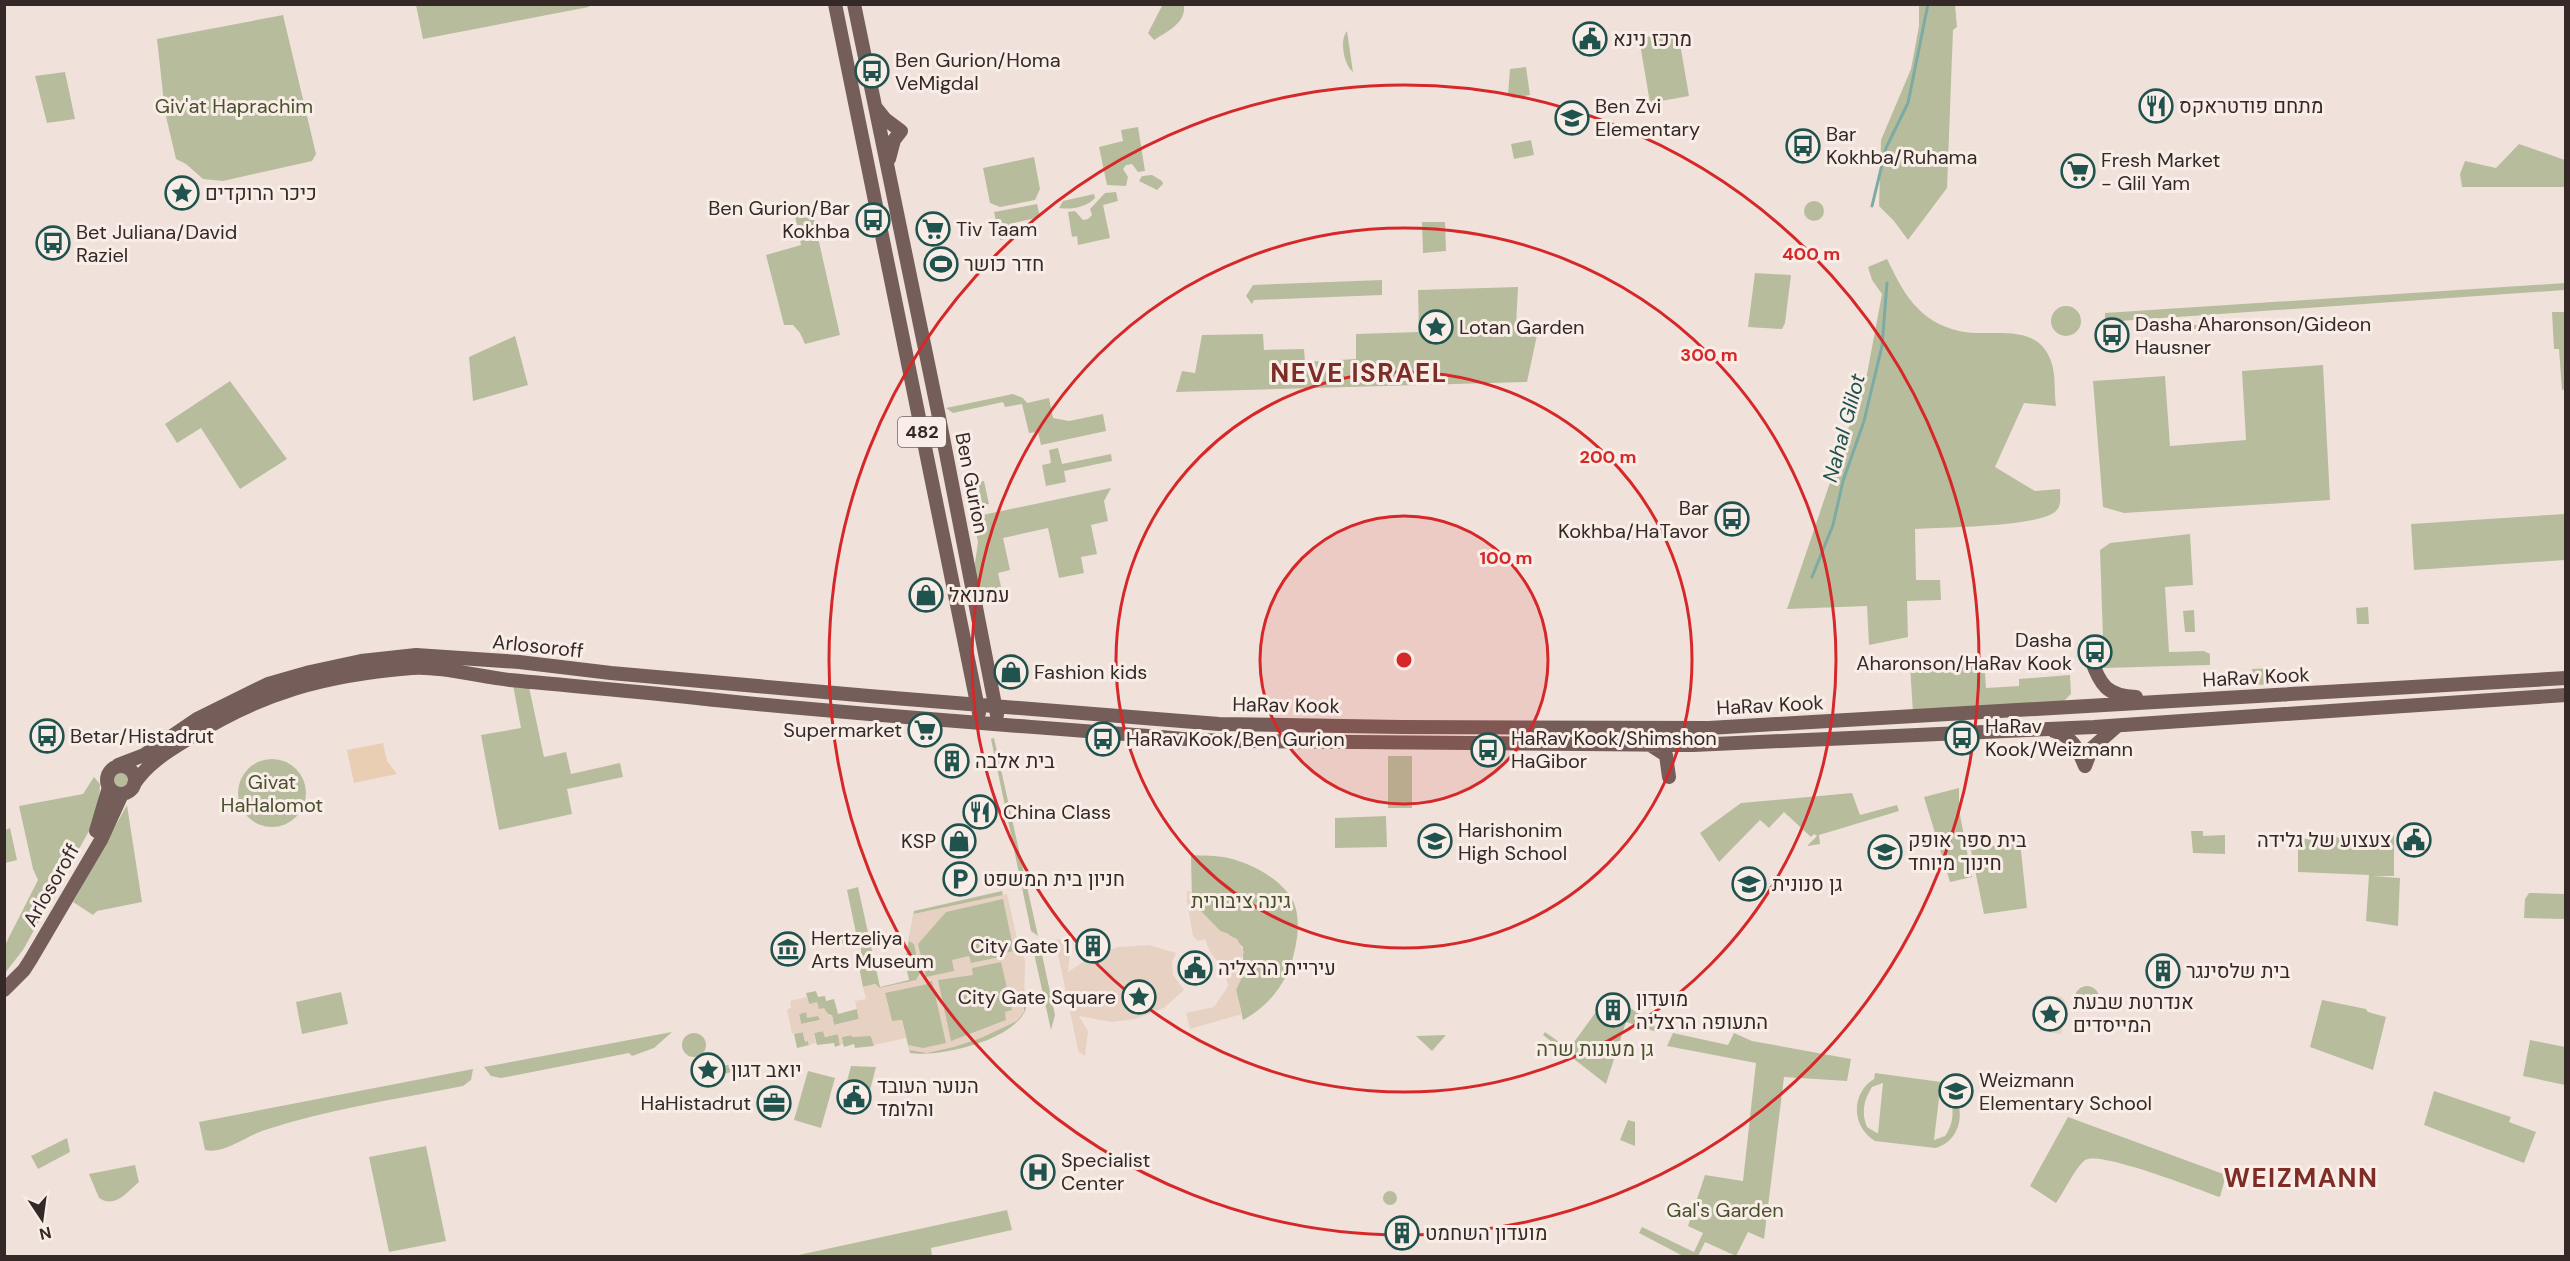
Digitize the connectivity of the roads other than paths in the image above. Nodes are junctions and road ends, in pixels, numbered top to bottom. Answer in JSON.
{"nodes":[{"id":1,"x":835,"y":4,"type":"edge"},
{"id":2,"x":854,"y":4,"type":"edge"},
{"id":3,"x":875,"y":106,"type":"junction"},
{"id":4,"x":887,"y":168,"type":"junction"},
{"id":5,"x":2091,"y":659,"type":"dead end"},
{"id":6,"x":2565,"y":678,"type":"edge"},
{"id":7,"x":2565,"y":695,"type":"edge"},
{"id":8,"x":2190,"y":700,"type":"junction"},
{"id":9,"x":977,"y":705,"type":"junction"},
{"id":10,"x":995,"y":707,"type":"junction"},
{"id":11,"x":980,"y":721,"type":"junction"},
{"id":12,"x":998,"y":723,"type":"junction"},
{"id":13,"x":2118,"y":725,"type":"junction"},
{"id":14,"x":1034,"y":726,"type":"junction"},
{"id":15,"x":2049,"y":730,"type":"junction"},
{"id":16,"x":1014,"y":735,"type":"dead end"},
{"id":17,"x":1652,"y":746,"type":"junction"},
{"id":18,"x":118,"y":765,"type":"junction"},
{"id":19,"x":1669,"y":777,"type":"dead end"},
{"id":20,"x":134,"y":784,"type":"junction"},
{"id":21,"x":109,"y":787,"type":"junction"},
{"id":22,"x":122,"y":794,"type":"junction"},
{"id":23,"x":4,"y":982,"type":"edge"},
{"id":24,"x":4,"y":990,"type":"edge"}],
"edges":[{"from":1,"to":9,"type":"main road","name":"Ben Gurion","number":"482"},
{"from":2,"to":3,"type":"main road","name":"Ben Gurion","number":"482"},
{"from":3,"to":4,"type":"main road","name":"Ben Gurion","number":"482"},
{"from":3,"to":4,"type":"main road"},
{"from":4,"to":10,"type":"main road","name":"Ben Gurion","number":"482"},
{"from":5,"to":8,"type":"main road"},
{"from":6,"to":8,"type":"main road","name":"HaRav Kook"},
{"from":7,"to":13,"type":"main road","name":"HaRav Kook"},
{"from":8,"to":10,"type":"main road","name":"HaRav Kook"},
{"from":9,"to":10,"type":"main road","name":"HaRav Kook"},
{"from":9,"to":11,"type":"main road","name":"Ben Gurion","number":"482"},
{"from":9,"to":18,"type":"main road","name":"Arlosoroff"},
{"from":10,"to":12,"type":"main road","name":"Ben Gurion","number":"482"},
{"from":11,"to":12,"type":"main road","name":"HaRav Kook"},
{"from":11,"to":20,"type":"main road","name":"Arlosoroff"},
{"from":12,"to":14,"type":"main road","name":"HaRav Kook"},
{"from":13,"to":15,"type":"main road","name":"HaRav Kook"},
{"from":13,"to":15,"type":"main road"},
{"from":14,"to":16,"type":"main road"},
{"from":14,"to":17,"type":"main road","name":"HaRav Kook"},
{"from":15,"to":17,"type":"main road","name":"HaRav Kook"},
{"from":17,"to":19,"type":"main road"},
{"from":18,"to":20,"type":"main road"},
{"from":18,"to":21,"type":"main road"},
{"from":20,"to":22,"type":"main road"},
{"from":21,"to":22,"type":"main road"},
{"from":21,"to":23,"type":"main road","name":"Arlosoroff"},
{"from":22,"to":24,"type":"main road","name":"Arlosoroff"}]}
